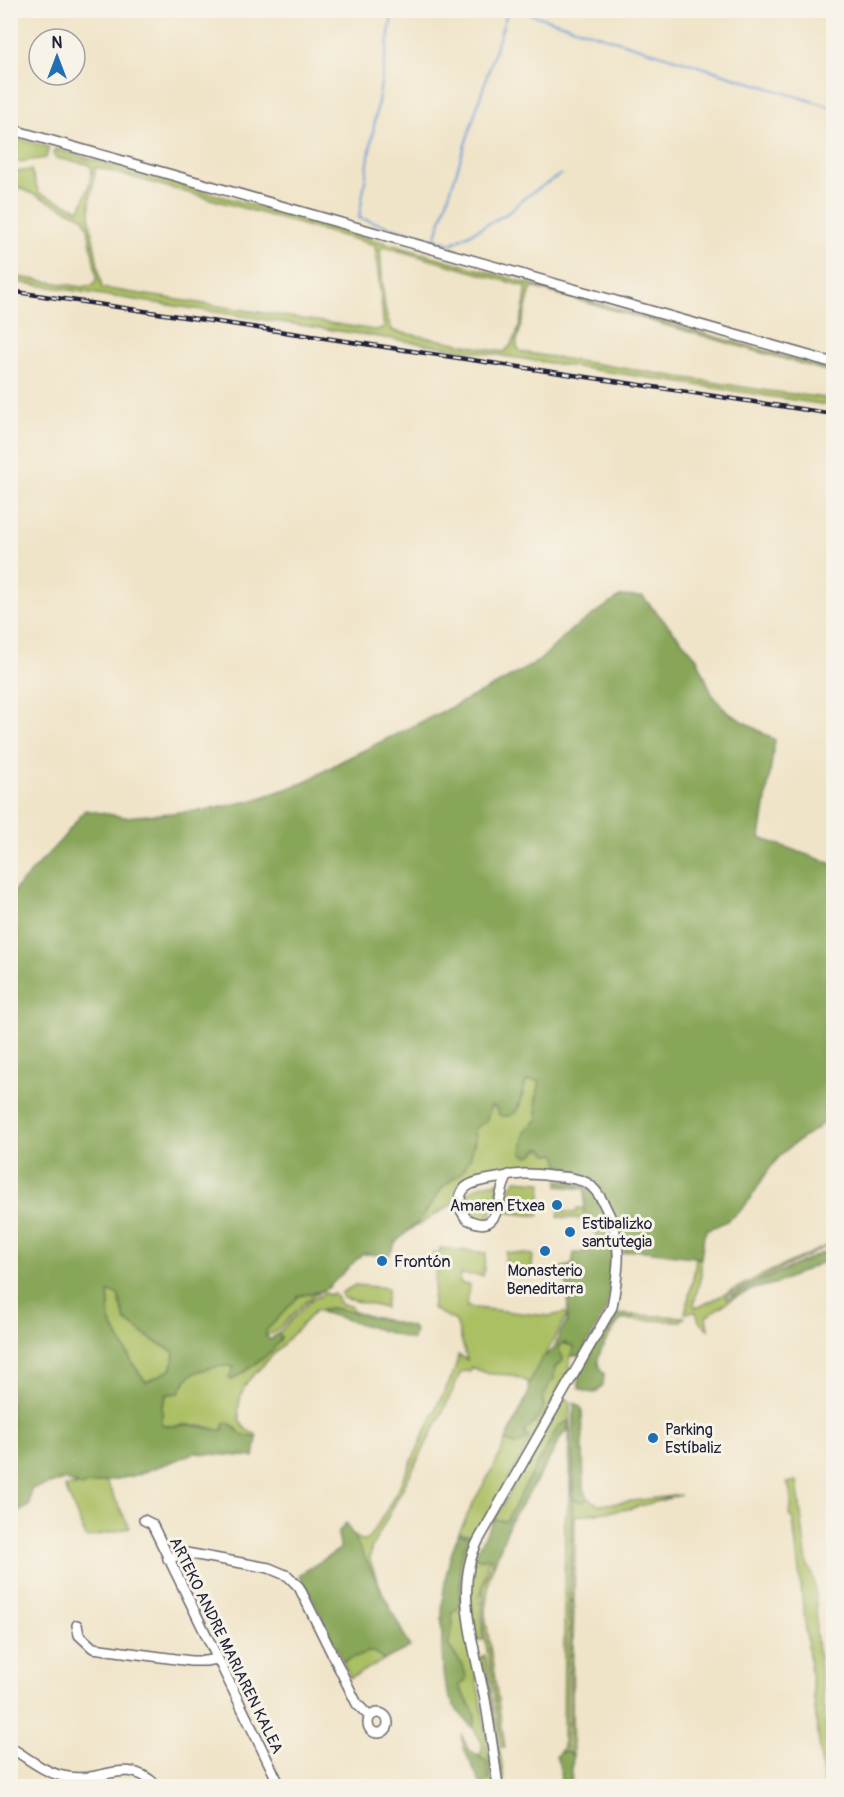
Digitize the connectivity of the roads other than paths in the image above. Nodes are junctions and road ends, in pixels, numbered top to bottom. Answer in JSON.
{"nodes":[{"id":1,"x":10,"y":129,"type":"edge"},
{"id":2,"x":834,"y":363,"type":"edge"},
{"id":3,"x":509,"y":1175,"type":"junction"},
{"id":4,"x":144,"y":1520,"type":"dead end"},
{"id":5,"x":168,"y":1559,"type":"junction"},
{"id":6,"x":76,"y":1625,"type":"dead end"},
{"id":7,"x":217,"y":1659,"type":"junction"},
{"id":8,"x":370,"y":1717,"type":"dead end"},
{"id":9,"x":10,"y":1747,"type":"edge"},
{"id":10,"x":157,"y":1786,"type":"edge"},
{"id":11,"x":280,"y":1786,"type":"edge"},
{"id":12,"x":498,"y":1786,"type":"edge"}],
"edges":[{"from":1,"to":2,"type":"street"},
{"from":3,"to":3,"type":"street"},
{"from":3,"to":12,"type":"street"},
{"from":4,"to":5,"type":"street","name":"ARTEKO ANDRE MARIAREN KALEA"},
{"from":5,"to":7,"type":"street","name":"ARTEKO ANDRE MARIAREN KALEA"},
{"from":5,"to":8,"type":"street"},
{"from":6,"to":7,"type":"street"},
{"from":7,"to":11,"type":"street","name":"ARTEKO ANDRE MARIAREN KALEA"},
{"from":9,"to":10,"type":"street"}]}
